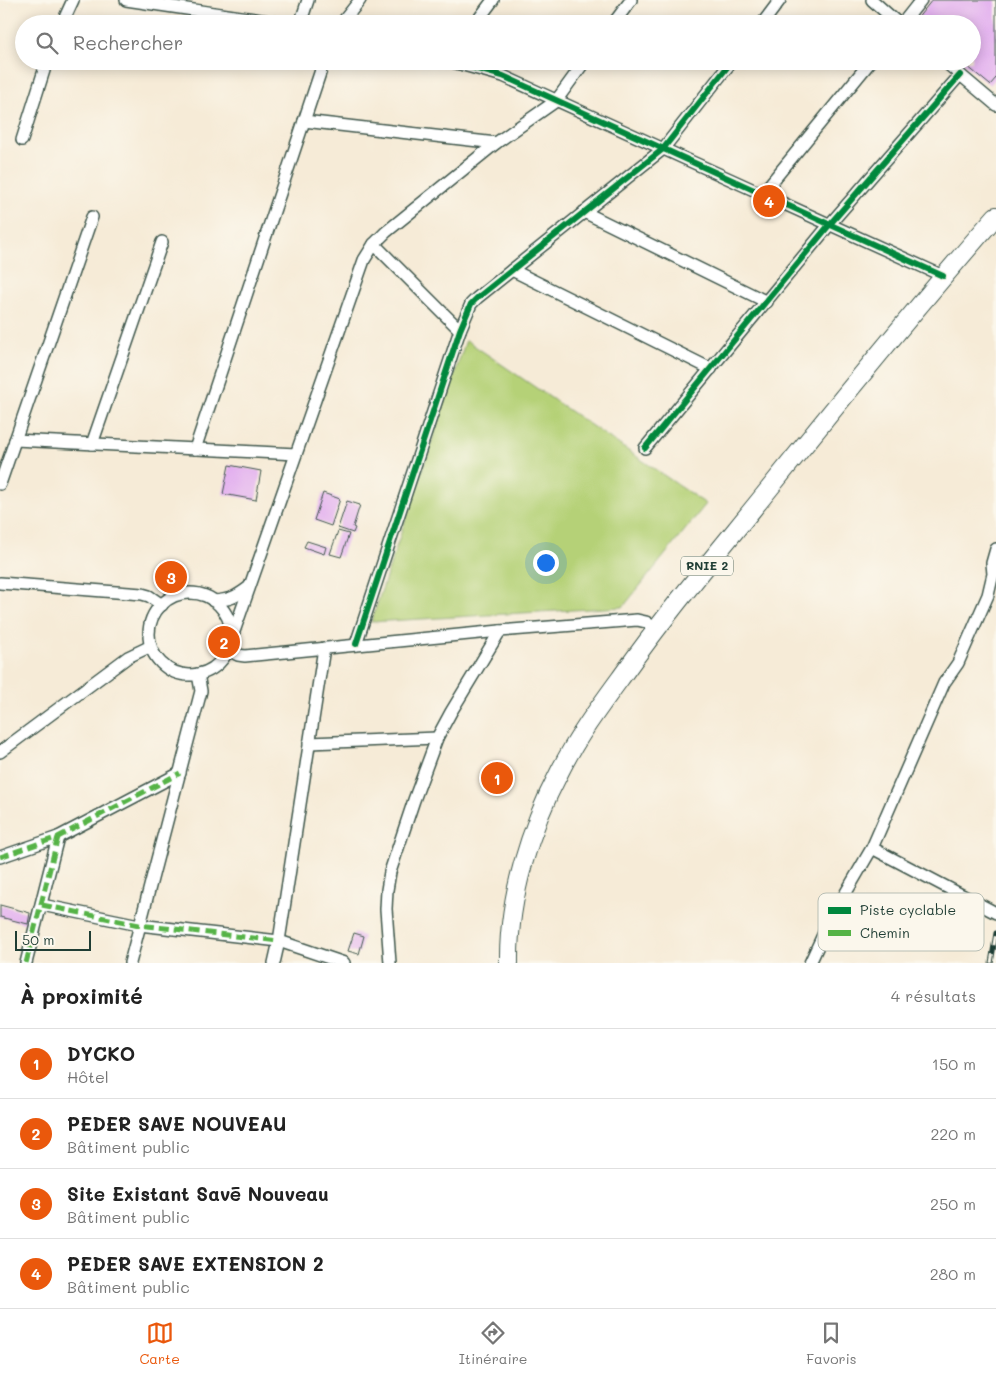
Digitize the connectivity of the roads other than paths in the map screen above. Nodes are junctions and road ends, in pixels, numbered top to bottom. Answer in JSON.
{"nodes":[{"id":1,"x":73,"y":0,"type":"edge"},
{"id":2,"x":126,"y":0,"type":"edge"},
{"id":3,"x":308,"y":0,"type":"edge"},
{"id":4,"x":360,"y":0,"type":"edge"},
{"id":5,"x":493,"y":0,"type":"edge"},
{"id":6,"x":630,"y":0,"type":"edge"},
{"id":7,"x":780,"y":0,"type":"edge"},
{"id":8,"x":872,"y":0,"type":"edge"},
{"id":9,"x":921,"y":0,"type":"edge"},
{"id":10,"x":193,"y":4,"type":"edge"},
{"id":11,"x":66,"y":15,"type":"edge"},
{"id":12,"x":245,"y":15,"type":"edge"},
{"id":13,"x":303,"y":15,"type":"edge"},
{"id":14,"x":348,"y":15,"type":"edge"},
{"id":15,"x":482,"y":15,"type":"edge"},
{"id":16,"x":619,"y":15,"type":"edge"},
{"id":17,"x":769,"y":15,"type":"edge"},
{"id":18,"x":890,"y":15,"type":"edge"},
{"id":19,"x":908,"y":15,"type":"edge"},
{"id":20,"x":44,"y":70,"type":"edge"},
{"id":21,"x":321,"y":70,"type":"edge"},
{"id":22,"x":481,"y":70,"type":"edge"},
{"id":23,"x":578,"y":70,"type":"edge"},
{"id":24,"x":725,"y":70,"type":"edge"},
{"id":25,"x":864,"y":70,"type":"edge"},
{"id":26,"x":954,"y":70,"type":"edge"},
{"id":27,"x":960,"y":75,"type":"junction"},
{"id":28,"x":556,"y":100,"type":"junction"},
{"id":29,"x":996,"y":105,"type":"edge"},
{"id":30,"x":304,"y":121,"type":"junction"},
{"id":31,"x":22,"y":140,"type":"dead end"},
{"id":32,"x":496,"y":143,"type":"junction"},
{"id":33,"x":663,"y":149,"type":"junction"},
{"id":34,"x":762,"y":194,"type":"junction"},
{"id":35,"x":584,"y":212,"type":"junction"},
{"id":36,"x":92,"y":217,"type":"dead end"},
{"id":37,"x":995,"y":218,"type":"edge"},
{"id":38,"x":830,"y":224,"type":"junction"},
{"id":39,"x":162,"y":242,"type":"dead end"},
{"id":40,"x":374,"y":244,"type":"junction"},
{"id":41,"x":512,"y":270,"type":"junction"},
{"id":42,"x":943,"y":276,"type":"junction"},
{"id":43,"x":767,"y":302,"type":"junction"},
{"id":44,"x":460,"y":330,"type":"junction"},
{"id":45,"x":711,"y":369,"type":"junction"},
{"id":46,"x":15,"y":440,"type":"junction"},
{"id":47,"x":92,"y":444,"type":"junction"},
{"id":48,"x":646,"y":448,"type":"dead end"},
{"id":49,"x":195,"y":449,"type":"junction"},
{"id":50,"x":296,"y":454,"type":"junction"},
{"id":51,"x":0,"y":484,"type":"edge"},
{"id":52,"x":996,"y":549,"type":"edge"},
{"id":53,"x":0,"y":583,"type":"edge"},
{"id":54,"x":249,"y":587,"type":"junction"},
{"id":55,"x":213,"y":601,"type":"junction"},
{"id":56,"x":162,"y":606,"type":"junction"},
{"id":57,"x":656,"y":629,"type":"junction"},
{"id":58,"x":500,"y":631,"type":"junction"},
{"id":59,"x":356,"y":644,"type":"junction"},
{"id":60,"x":151,"y":646,"type":"junction"},
{"id":61,"x":229,"y":646,"type":"junction"},
{"id":62,"x":324,"y":648,"type":"junction"},
{"id":63,"x":198,"y":674,"type":"junction"},
{"id":64,"x":437,"y":738,"type":"junction"},
{"id":65,"x":309,"y":743,"type":"junction"},
{"id":66,"x":0,"y":752,"type":"edge"},
{"id":67,"x":180,"y":772,"type":"junction"},
{"id":68,"x":58,"y":837,"type":"junction"},
{"id":69,"x":872,"y":848,"type":"junction"},
{"id":70,"x":0,"y":857,"type":"edge"},
{"id":71,"x":846,"y":893,"type":"edge"},
{"id":72,"x":959,"y":893,"type":"edge"},
{"id":73,"x":42,"y":905,"type":"junction"},
{"id":74,"x":984,"y":906,"type":"edge"},
{"id":75,"x":996,"y":912,"type":"edge"},
{"id":76,"x":139,"y":925,"type":"junction"},
{"id":77,"x":279,"y":941,"type":"junction"},
{"id":78,"x":818,"y":946,"type":"edge"},
{"id":79,"x":26,"y":963,"type":"edge"},
{"id":80,"x":130,"y":963,"type":"edge"},
{"id":81,"x":274,"y":963,"type":"edge"},
{"id":82,"x":344,"y":963,"type":"edge"},
{"id":83,"x":390,"y":963,"type":"edge"},
{"id":84,"x":509,"y":963,"type":"edge"},
{"id":85,"x":810,"y":963,"type":"edge"}],
"edges":[{"from":1,"to":11,"type":"street"},
{"from":2,"to":10,"type":"street"},
{"from":3,"to":13,"type":"street"},
{"from":4,"to":14,"type":"street"},
{"from":5,"to":15,"type":"street"},
{"from":6,"to":16,"type":"street"},
{"from":7,"to":17,"type":"street"},
{"from":8,"to":18,"type":"street"},
{"from":9,"to":19,"type":"street"},
{"from":10,"to":12,"type":"street"},
{"from":20,"to":31,"type":"street"},
{"from":21,"to":30,"type":"street"},
{"from":22,"to":28,"type":"street"},
{"from":23,"to":28,"type":"street"},
{"from":24,"to":33,"type":"street"},
{"from":25,"to":34,"type":"street"},
{"from":26,"to":27,"type":"street"},
{"from":27,"to":29,"type":"street"},
{"from":27,"to":38,"type":"street"},
{"from":28,"to":32,"type":"street"},
{"from":28,"to":33,"type":"street"},
{"from":30,"to":32,"type":"street"},
{"from":30,"to":49,"type":"street"},
{"from":32,"to":40,"type":"street"},
{"from":33,"to":34,"type":"street"},
{"from":33,"to":35,"type":"street"},
{"from":34,"to":38,"type":"street"},
{"from":35,"to":41,"type":"street"},
{"from":35,"to":43,"type":"street"},
{"from":36,"to":46,"type":"street"},
{"from":37,"to":42,"type":"main road","number":"RNIE 2"},
{"from":38,"to":42,"type":"street"},
{"from":38,"to":43,"type":"street"},
{"from":39,"to":47,"type":"street"},
{"from":40,"to":44,"type":"street"},
{"from":40,"to":50,"type":"street"},
{"from":41,"to":44,"type":"street"},
{"from":41,"to":45,"type":"street"},
{"from":42,"to":57,"type":"main road","number":"RNIE 2"},
{"from":43,"to":45,"type":"street"},
{"from":44,"to":59,"type":"street"},
{"from":45,"to":48,"type":"street"},
{"from":46,"to":47,"type":"street"},
{"from":46,"to":51,"type":"street"},
{"from":47,"to":49,"type":"street"},
{"from":49,"to":50,"type":"street"},
{"from":50,"to":54,"type":"street"},
{"from":52,"to":69,"type":"street"},
{"from":53,"to":56,"type":"street"},
{"from":54,"to":55,"type":"street"},
{"from":54,"to":61,"type":"street"},
{"from":55,"to":56,"type":"street"},
{"from":55,"to":61,"type":"street"},
{"from":56,"to":60,"type":"street"},
{"from":57,"to":58,"type":"street"},
{"from":57,"to":84,"type":"main road","number":"RNIE 2"},
{"from":58,"to":59,"type":"street"},
{"from":58,"to":64,"type":"street"},
{"from":59,"to":62,"type":"street"},
{"from":60,"to":63,"type":"street"},
{"from":60,"to":66,"type":"street"},
{"from":61,"to":62,"type":"street"},
{"from":61,"to":63,"type":"street"},
{"from":62,"to":65,"type":"street"},
{"from":63,"to":67,"type":"street"},
{"from":64,"to":65,"type":"street"},
{"from":64,"to":83,"type":"street"},
{"from":65,"to":77,"type":"street"},
{"from":67,"to":68,"type":"street"},
{"from":67,"to":76,"type":"street"},
{"from":68,"to":70,"type":"street"},
{"from":68,"to":73,"type":"street"},
{"from":69,"to":71,"type":"street"},
{"from":69,"to":72,"type":"street"},
{"from":73,"to":76,"type":"street"},
{"from":73,"to":79,"type":"street"},
{"from":74,"to":75,"type":"street"},
{"from":76,"to":77,"type":"street"},
{"from":76,"to":80,"type":"street"},
{"from":77,"to":81,"type":"street"},
{"from":77,"to":82,"type":"street"},
{"from":78,"to":85,"type":"street"}]}
